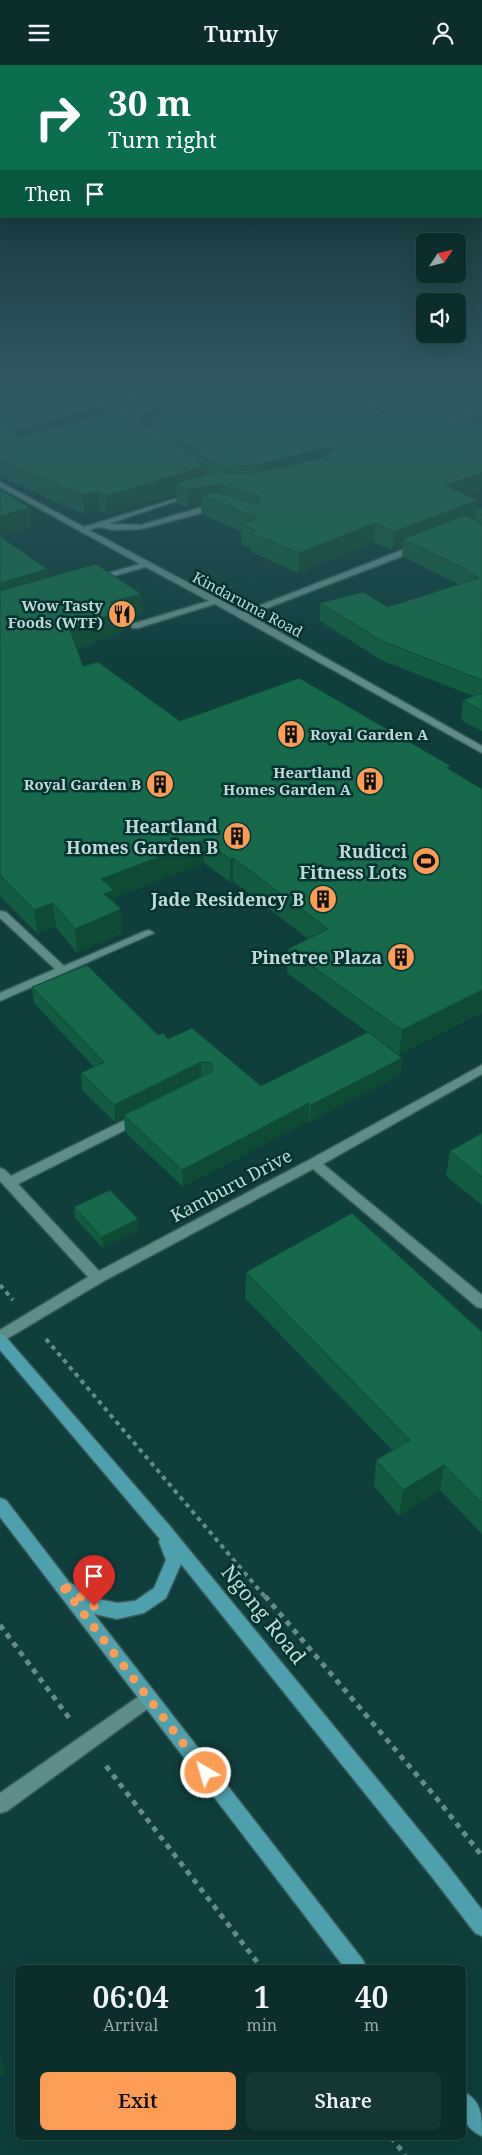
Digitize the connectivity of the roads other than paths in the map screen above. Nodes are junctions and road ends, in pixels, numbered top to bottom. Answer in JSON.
{"nodes":[{"id":1,"x":0,"y":484,"type":"edge"},
{"id":2,"x":14,"y":491,"type":"junction"},
{"id":3,"x":204,"y":491,"type":"edge"},
{"id":4,"x":0,"y":495,"type":"edge"},
{"id":5,"x":228,"y":511,"type":"edge"},
{"id":6,"x":100,"y":525,"type":"junction"},
{"id":7,"x":83,"y":530,"type":"junction"},
{"id":8,"x":430,"y":541,"type":"edge"},
{"id":9,"x":146,"y":565,"type":"junction"},
{"id":10,"x":91,"y":581,"type":"edge"},
{"id":11,"x":216,"y":601,"type":"junction"},
{"id":12,"x":243,"y":615,"type":"junction"},
{"id":13,"x":135,"y":626,"type":"dead end"},
{"id":14,"x":482,"y":750,"type":"edge"},
{"id":15,"x":2,"y":914,"type":"dead end"},
{"id":16,"x":150,"y":933,"type":"dead end"},
{"id":17,"x":62,"y":970,"type":"junction"},
{"id":18,"x":0,"y":997,"type":"edge"},
{"id":19,"x":482,"y":1069,"type":"edge"},
{"id":20,"x":155,"y":1110,"type":"edge"},
{"id":21,"x":314,"y":1163,"type":"junction"},
{"id":22,"x":4,"y":1178,"type":"edge"},
{"id":23,"x":96,"y":1278,"type":"junction"},
{"id":24,"x":482,"y":1303,"type":"edge"},
{"id":25,"x":0,"y":1338,"type":"edge"},
{"id":26,"x":0,"y":1505,"type":"edge"},
{"id":27,"x":163,"y":1530,"type":"junction"},
{"id":28,"x":60,"y":1583,"type":"junction"},
{"id":29,"x":148,"y":1698,"type":"junction"},
{"id":30,"x":0,"y":1804,"type":"edge"},
{"id":31,"x":482,"y":1926,"type":"edge"},
{"id":32,"x":354,"y":1965,"type":"edge"},
{"id":33,"x":466,"y":2105,"type":"edge"},
{"id":34,"x":482,"y":2125,"type":"edge"}],
"edges":[{"from":1,"to":2,"type":"street","name":"Kindaruma Road"},
{"from":2,"to":4,"type":"street"},
{"from":2,"to":7,"type":"street","name":"Kindaruma Road"},
{"from":3,"to":6,"type":"street"},
{"from":5,"to":6,"type":"street"},
{"from":6,"to":7,"type":"street"},
{"from":7,"to":9,"type":"street","name":"Kindaruma Road"},
{"from":8,"to":12,"type":"street"},
{"from":9,"to":10,"type":"street"},
{"from":9,"to":11,"type":"street","name":"Kindaruma Road"},
{"from":11,"to":12,"type":"street","name":"Kindaruma Road"},
{"from":11,"to":13,"type":"street"},
{"from":12,"to":14,"type":"street","name":"Kindaruma Road"},
{"from":15,"to":17,"type":"street"},
{"from":16,"to":17,"type":"street"},
{"from":17,"to":18,"type":"street"},
{"from":19,"to":21,"type":"street","name":"Kamburu Drive"},
{"from":20,"to":22,"type":"street"},
{"from":21,"to":23,"type":"street","name":"Kamburu Drive"},
{"from":21,"to":24,"type":"street"},
{"from":22,"to":23,"type":"street"},
{"from":23,"to":25,"type":"street","name":"Kamburu Drive"},
{"from":25,"to":27,"type":"main road","name":"Ngong Road"},
{"from":26,"to":28,"type":"main road"},
{"from":27,"to":28,"type":"main road"},
{"from":27,"to":31,"type":"main road","name":"Ngong Road"},
{"from":28,"to":29,"type":"main road"},
{"from":29,"to":30,"type":"street"},
{"from":29,"to":32,"type":"main road"},
{"from":33,"to":34,"type":"main road"}]}
